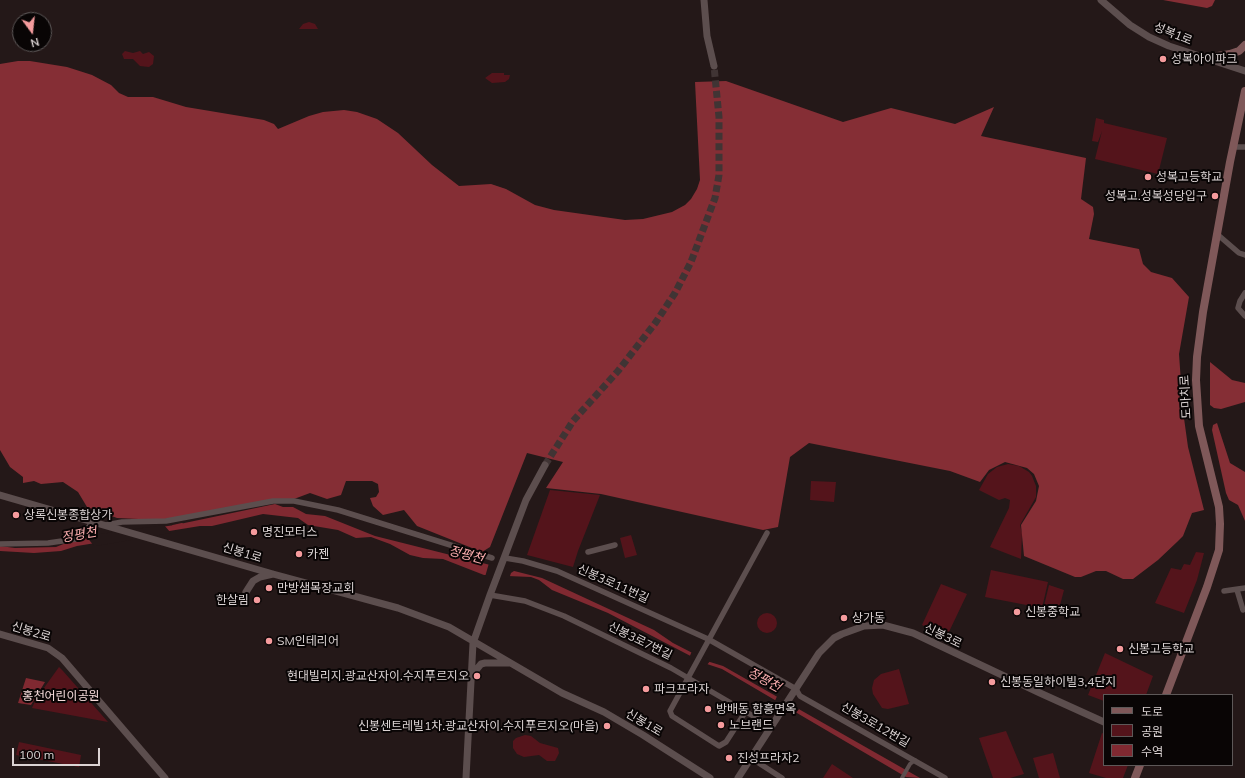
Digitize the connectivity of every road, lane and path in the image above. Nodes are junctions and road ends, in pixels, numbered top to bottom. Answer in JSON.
{"nodes":[{"id":1,"x":704,"y":0,"type":"edge"},
{"id":2,"x":1101,"y":0,"type":"edge"},
{"id":3,"x":1245,"y":45,"type":"edge"},
{"id":4,"x":1206,"y":58,"type":"junction"},
{"id":5,"x":714,"y":66,"type":"tunnel mouth"},
{"id":6,"x":1245,"y":71,"type":"edge"},
{"id":7,"x":1245,"y":91,"type":"edge"},
{"id":8,"x":1245,"y":147,"type":"edge"},
{"id":9,"x":1234,"y":148,"type":"junction"},
{"id":10,"x":1217,"y":234,"type":"junction"},
{"id":11,"x":1245,"y":255,"type":"edge"},
{"id":12,"x":1245,"y":294,"type":"edge"},
{"id":13,"x":1245,"y":316,"type":"edge"},
{"id":14,"x":545,"y":465,"type":"tunnel mouth"},
{"id":15,"x":0,"y":495,"type":"edge"},
{"id":16,"x":98,"y":524,"type":"junction"},
{"id":17,"x":767,"y":532,"type":"dead end"},
{"id":18,"x":0,"y":544,"type":"edge"},
{"id":19,"x":615,"y":545,"type":"dead end"},
{"id":20,"x":588,"y":552,"type":"dead end"},
{"id":21,"x":492,"y":558,"type":"dead end"},
{"id":22,"x":504,"y":559,"type":"junction"},
{"id":23,"x":273,"y":574,"type":"junction"},
{"id":24,"x":1245,"y":588,"type":"edge"},
{"id":25,"x":1237,"y":590,"type":"junction"},
{"id":26,"x":1224,"y":591,"type":"dead end"},
{"id":27,"x":246,"y":592,"type":"dead end"},
{"id":28,"x":490,"y":595,"type":"junction"},
{"id":29,"x":1243,"y":610,"type":"dead end"},
{"id":30,"x":0,"y":634,"type":"edge"},
{"id":31,"x":708,"y":639,"type":"junction"},
{"id":32,"x":474,"y":643,"type":"junction"},
{"id":33,"x":509,"y":663,"type":"junction"},
{"id":34,"x":471,"y":677,"type":"junction"},
{"id":35,"x":689,"y":678,"type":"junction"},
{"id":36,"x":795,"y":692,"type":"junction"},
{"id":37,"x":1166,"y":694,"type":"edge"},
{"id":38,"x":746,"y":711,"type":"junction"},
{"id":39,"x":1103,"y":722,"type":"edge"},
{"id":40,"x":772,"y":727,"type":"junction"},
{"id":41,"x":751,"y":758,"type":"junction"},
{"id":42,"x":915,"y":760,"type":"junction"},
{"id":43,"x":1140,"y":766,"type":"edge"},
{"id":44,"x":165,"y":778,"type":"edge"},
{"id":45,"x":466,"y":778,"type":"edge"},
{"id":46,"x":710,"y":778,"type":"edge"},
{"id":47,"x":738,"y":778,"type":"edge"},
{"id":48,"x":782,"y":778,"type":"edge"},
{"id":49,"x":902,"y":778,"type":"edge"},
{"id":50,"x":945,"y":778,"type":"edge"},
{"id":51,"x":1136,"y":778,"type":"edge"}],
"edges":[{"from":1,"to":5,"type":"street"},
{"from":2,"to":4,"type":"street","name":"성복1로"},
{"from":3,"to":4,"type":"main road"},
{"from":4,"to":6,"type":"street","name":"성복1로"},
{"from":7,"to":9,"type":"main road","name":"도마치로"},
{"from":8,"to":9,"type":"street"},
{"from":9,"to":10,"type":"main road","name":"도마치로"},
{"from":10,"to":11,"type":"street"},
{"from":10,"to":37,"type":"main road","name":"도마치로"},
{"from":12,"to":13,"type":"street"},
{"from":14,"to":22,"type":"street"},
{"from":15,"to":16,"type":"street","name":"신봉1로"},
{"from":16,"to":18,"type":"street"},
{"from":16,"to":21,"type":"street"},
{"from":16,"to":23,"type":"street","name":"신봉1로"},
{"from":17,"to":31,"type":"street"},
{"from":19,"to":20,"type":"street"},
{"from":22,"to":28,"type":"street"},
{"from":22,"to":31,"type":"street","name":"신봉3로11번길"},
{"from":23,"to":27,"type":"street"},
{"from":23,"to":32,"type":"street","name":"신봉1로"},
{"from":24,"to":25,"type":"street"},
{"from":25,"to":26,"type":"street"},
{"from":25,"to":29,"type":"street"},
{"from":28,"to":32,"type":"street"},
{"from":28,"to":35,"type":"street","name":"신봉3로7번길"},
{"from":30,"to":44,"type":"street","name":"신봉2로"},
{"from":31,"to":35,"type":"street"},
{"from":31,"to":36,"type":"street","name":"신봉3로11번길"},
{"from":32,"to":33,"type":"street","name":"신봉1로"},
{"from":32,"to":34,"type":"street"},
{"from":33,"to":34,"type":"street"},
{"from":33,"to":46,"type":"street","name":"신봉1로"},
{"from":34,"to":45,"type":"street"},
{"from":35,"to":38,"type":"street","name":"신봉3로7번길"},
{"from":35,"to":38,"type":"street"},
{"from":36,"to":39,"type":"street","name":"신봉3로"},
{"from":36,"to":40,"type":"street","name":"신봉3로"},
{"from":36,"to":42,"type":"street","name":"신봉3로12번길"},
{"from":38,"to":40,"type":"street","name":"신봉3로7번길"},
{"from":40,"to":41,"type":"street"},
{"from":41,"to":47,"type":"street"},
{"from":41,"to":48,"type":"street"},
{"from":42,"to":49,"type":"street"},
{"from":42,"to":50,"type":"street","name":"신봉3로12번길"},
{"from":43,"to":51,"type":"main road"}]}
